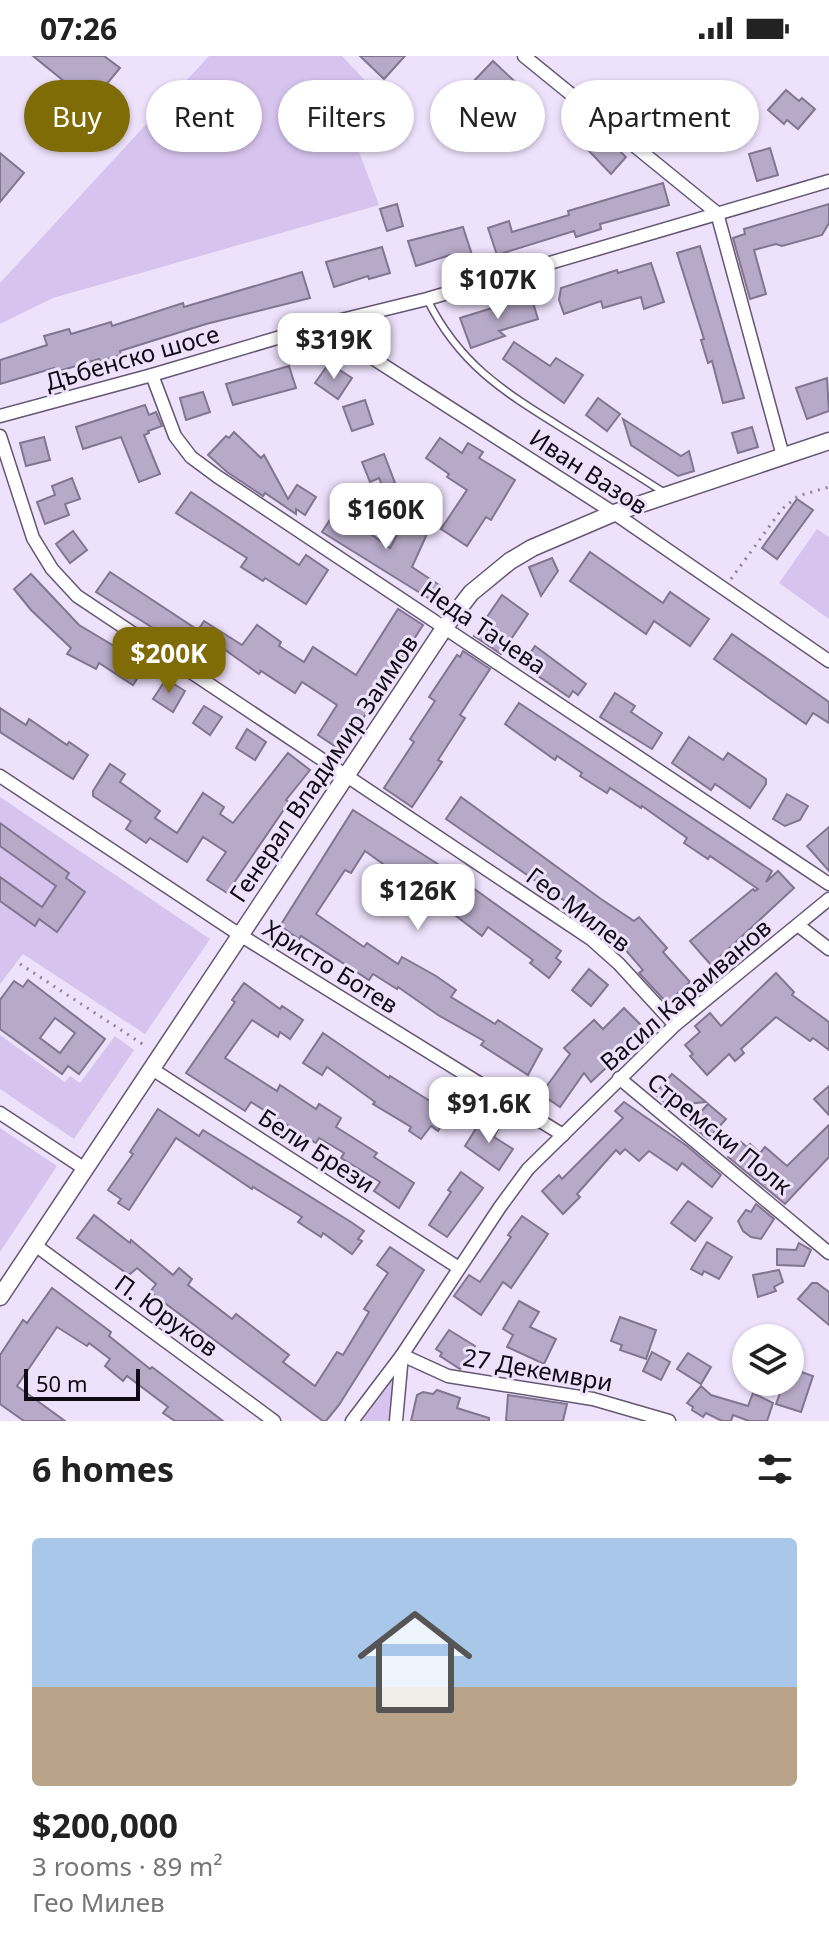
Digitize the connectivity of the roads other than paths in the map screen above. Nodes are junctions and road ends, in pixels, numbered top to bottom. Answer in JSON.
{"nodes":[{"id":1,"x":524,"y":56,"type":"edge"},
{"id":2,"x":829,"y":181,"type":"edge"},
{"id":3,"x":717,"y":213,"type":"junction"},
{"id":4,"x":427,"y":299,"type":"junction"},
{"id":5,"x":321,"y":325,"type":"junction"},
{"id":6,"x":152,"y":375,"type":"junction"},
{"id":7,"x":0,"y":416,"type":"edge"},
{"id":8,"x":0,"y":436,"type":"edge"},
{"id":9,"x":829,"y":441,"type":"edge"},
{"id":10,"x":783,"y":456,"type":"junction"},
{"id":11,"x":668,"y":495,"type":"junction"},
{"id":12,"x":614,"y":513,"type":"junction"},
{"id":13,"x":445,"y":627,"type":"junction"},
{"id":14,"x":829,"y":661,"type":"edge"},
{"id":15,"x":346,"y":775,"type":"junction"},
{"id":16,"x":0,"y":776,"type":"edge"},
{"id":17,"x":829,"y":884,"type":"edge"},
{"id":18,"x":829,"y":899,"type":"edge"},
{"id":19,"x":799,"y":926,"type":"junction"},
{"id":20,"x":240,"y":935,"type":"junction"},
{"id":21,"x":829,"y":949,"type":"edge"},
{"id":22,"x":675,"y":1025,"type":"junction"},
{"id":23,"x":156,"y":1062,"type":"junction"},
{"id":24,"x":619,"y":1078,"type":"junction"},
{"id":25,"x":0,"y":1113,"type":"edge"},
{"id":26,"x":563,"y":1135,"type":"junction"},
{"id":27,"x":85,"y":1169,"type":"junction"},
{"id":28,"x":35,"y":1245,"type":"junction"},
{"id":29,"x":829,"y":1253,"type":"edge"},
{"id":30,"x":459,"y":1268,"type":"junction"},
{"id":31,"x":0,"y":1297,"type":"edge"},
{"id":32,"x":402,"y":1355,"type":"junction"},
{"id":33,"x":274,"y":1421,"type":"edge"},
{"id":34,"x":352,"y":1421,"type":"edge"},
{"id":35,"x":396,"y":1421,"type":"edge"},
{"id":36,"x":669,"y":1421,"type":"edge"}],
"edges":[{"from":1,"to":3,"type":"street"},
{"from":2,"to":3,"type":"street","name":"Дъбенско шосе"},
{"from":3,"to":4,"type":"street","name":"Дъбенско шосе"},
{"from":3,"to":10,"type":"street"},
{"from":4,"to":5,"type":"street","name":"Дъбенско шосе"},
{"from":4,"to":11,"type":"lane"},
{"from":5,"to":6,"type":"street","name":"Дъбенско шосе"},
{"from":5,"to":12,"type":"street","name":"Иван Вазов"},
{"from":6,"to":7,"type":"street","name":"Дъбенско шосе"},
{"from":6,"to":13,"type":"street","name":"Неда Тачева"},
{"from":8,"to":15,"type":"street","name":"Гео Милев"},
{"from":9,"to":10,"type":"street","name":"Генерал Владимир Заимов"},
{"from":10,"to":11,"type":"street","name":"Генерал Владимир Заимов"},
{"from":11,"to":12,"type":"street","name":"Генерал Владимир Заимов"},
{"from":12,"to":13,"type":"street","name":"Генерал Владимир Заимов"},
{"from":12,"to":14,"type":"street","name":"Иван Вазов"},
{"from":13,"to":15,"type":"street","name":"Генерал Владимир Заимов"},
{"from":13,"to":17,"type":"street","name":"Неда Тачева"},
{"from":15,"to":20,"type":"street","name":"Генерал Владимир Заимов"},
{"from":15,"to":22,"type":"street","name":"Гео Милев"},
{"from":16,"to":20,"type":"street","name":"Христо Ботев"},
{"from":18,"to":19,"type":"street","name":"Васил Караиванов"},
{"from":19,"to":21,"type":"street"},
{"from":19,"to":22,"type":"street","name":"Васил Караиванов"},
{"from":20,"to":23,"type":"street","name":"Генерал Владимир Заимов"},
{"from":20,"to":26,"type":"street","name":"Христо Ботев"},
{"from":22,"to":24,"type":"street","name":"Васил Караиванов"},
{"from":23,"to":27,"type":"street","name":"Генерал Владимир Заимов"},
{"from":23,"to":30,"type":"street","name":"Бели Брези"},
{"from":24,"to":26,"type":"street","name":"Васил Караиванов"},
{"from":24,"to":29,"type":"street","name":"Стремски Полк"},
{"from":25,"to":27,"type":"street"},
{"from":26,"to":30,"type":"street","name":"Васил Караиванов"},
{"from":27,"to":28,"type":"street","name":"Генерал Владимир Заимов"},
{"from":28,"to":31,"type":"street","name":"Генерал Владимир Заимов"},
{"from":28,"to":33,"type":"street","name":"П. Юруков"},
{"from":30,"to":32,"type":"street","name":"Васил Караиванов"},
{"from":32,"to":34,"type":"street","name":"Васил Караиванов"},
{"from":32,"to":35,"type":"street","name":"Васил Караиванов"},
{"from":32,"to":36,"type":"street","name":"27 Декември"}]}
